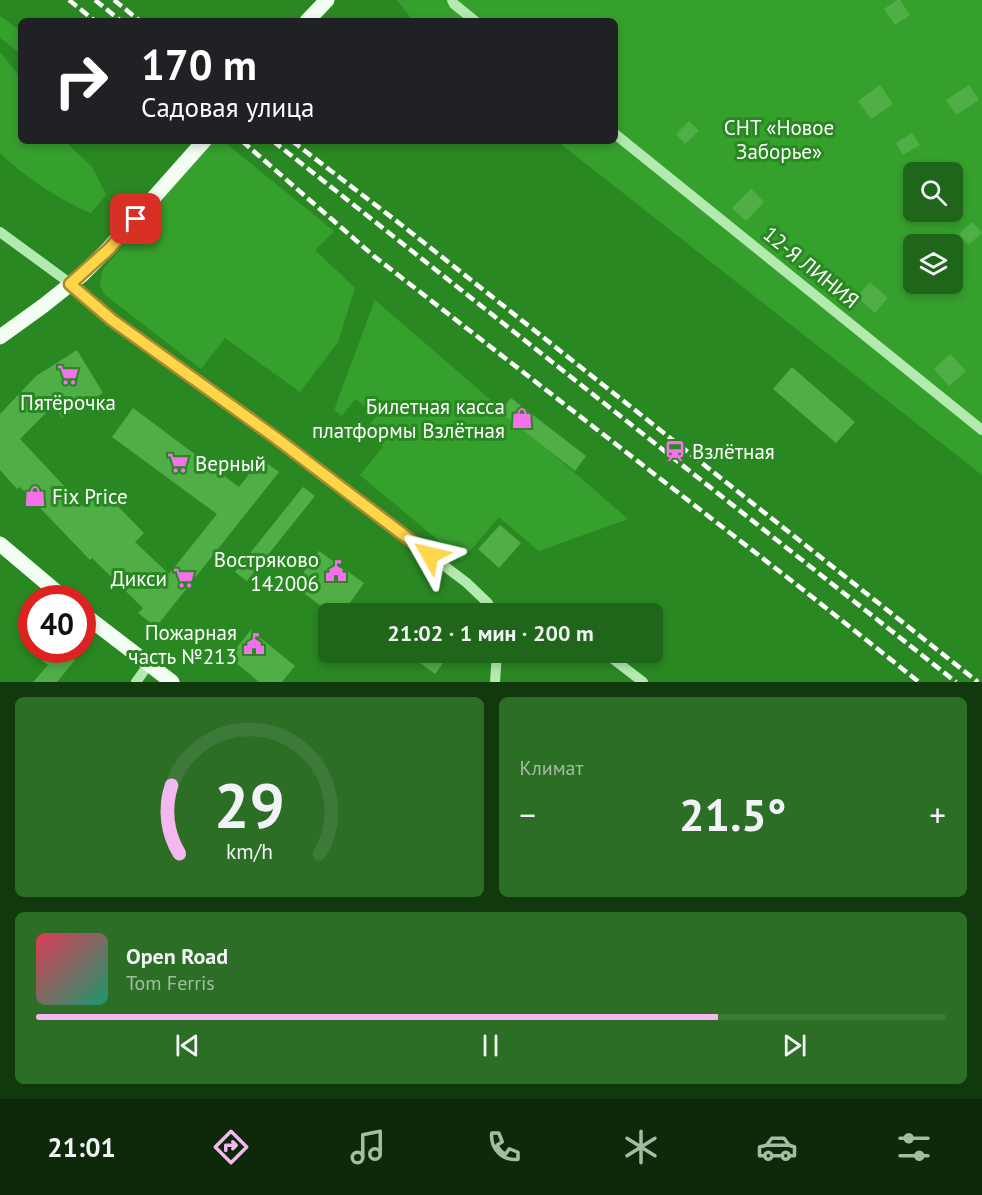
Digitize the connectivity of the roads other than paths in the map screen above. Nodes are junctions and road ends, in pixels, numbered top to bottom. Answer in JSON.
{"nodes":[{"id":1,"x":327,"y":0,"type":"edge"},
{"id":2,"x":452,"y":0,"type":"edge"},
{"id":3,"x":310,"y":18,"type":"edge"},
{"id":4,"x":471,"y":18,"type":"edge"},
{"id":5,"x":618,"y":136,"type":"edge"},
{"id":6,"x":201,"y":144,"type":"edge"},
{"id":7,"x":0,"y":232,"type":"edge"},
{"id":8,"x":70,"y":284,"type":"junction"},
{"id":9,"x":44,"y":306,"type":"junction"},
{"id":10,"x":0,"y":337,"type":"edge"},
{"id":11,"x":0,"y":344,"type":"edge"},
{"id":12,"x":982,"y":430,"type":"edge"},
{"id":13,"x":0,"y":536,"type":"edge"},
{"id":14,"x":0,"y":544,"type":"edge"},
{"id":15,"x":29,"y":569,"type":"junction"},
{"id":16,"x":48,"y":585,"type":"edge"},
{"id":17,"x":488,"y":603,"type":"edge"},
{"id":18,"x":96,"y":624,"type":"edge"},
{"id":19,"x":497,"y":663,"type":"edge"},
{"id":20,"x":618,"y":663,"type":"edge"},
{"id":21,"x":149,"y":664,"type":"junction"},
{"id":22,"x":136,"y":682,"type":"edge"},
{"id":23,"x":172,"y":682,"type":"edge"},
{"id":24,"x":495,"y":682,"type":"edge"},
{"id":25,"x":643,"y":682,"type":"edge"}],
"edges":[{"from":1,"to":3,"type":"main road"},
{"from":2,"to":4,"type":"street"},
{"from":5,"to":12,"type":"street","name":"12-Я ЛИНИЯ"},
{"from":6,"to":8,"type":"main road"},
{"from":7,"to":8,"type":"street"},
{"from":8,"to":9,"type":"main road"},
{"from":8,"to":17,"type":"street"},
{"from":9,"to":10,"type":"main road"},
{"from":9,"to":11,"type":"main road"},
{"from":13,"to":15,"type":"main road"},
{"from":14,"to":15,"type":"main road"},
{"from":15,"to":16,"type":"main road"},
{"from":18,"to":21,"type":"main road"},
{"from":19,"to":24,"type":"street"},
{"from":20,"to":25,"type":"street"},
{"from":21,"to":22,"type":"street"},
{"from":21,"to":23,"type":"main road"}]}
